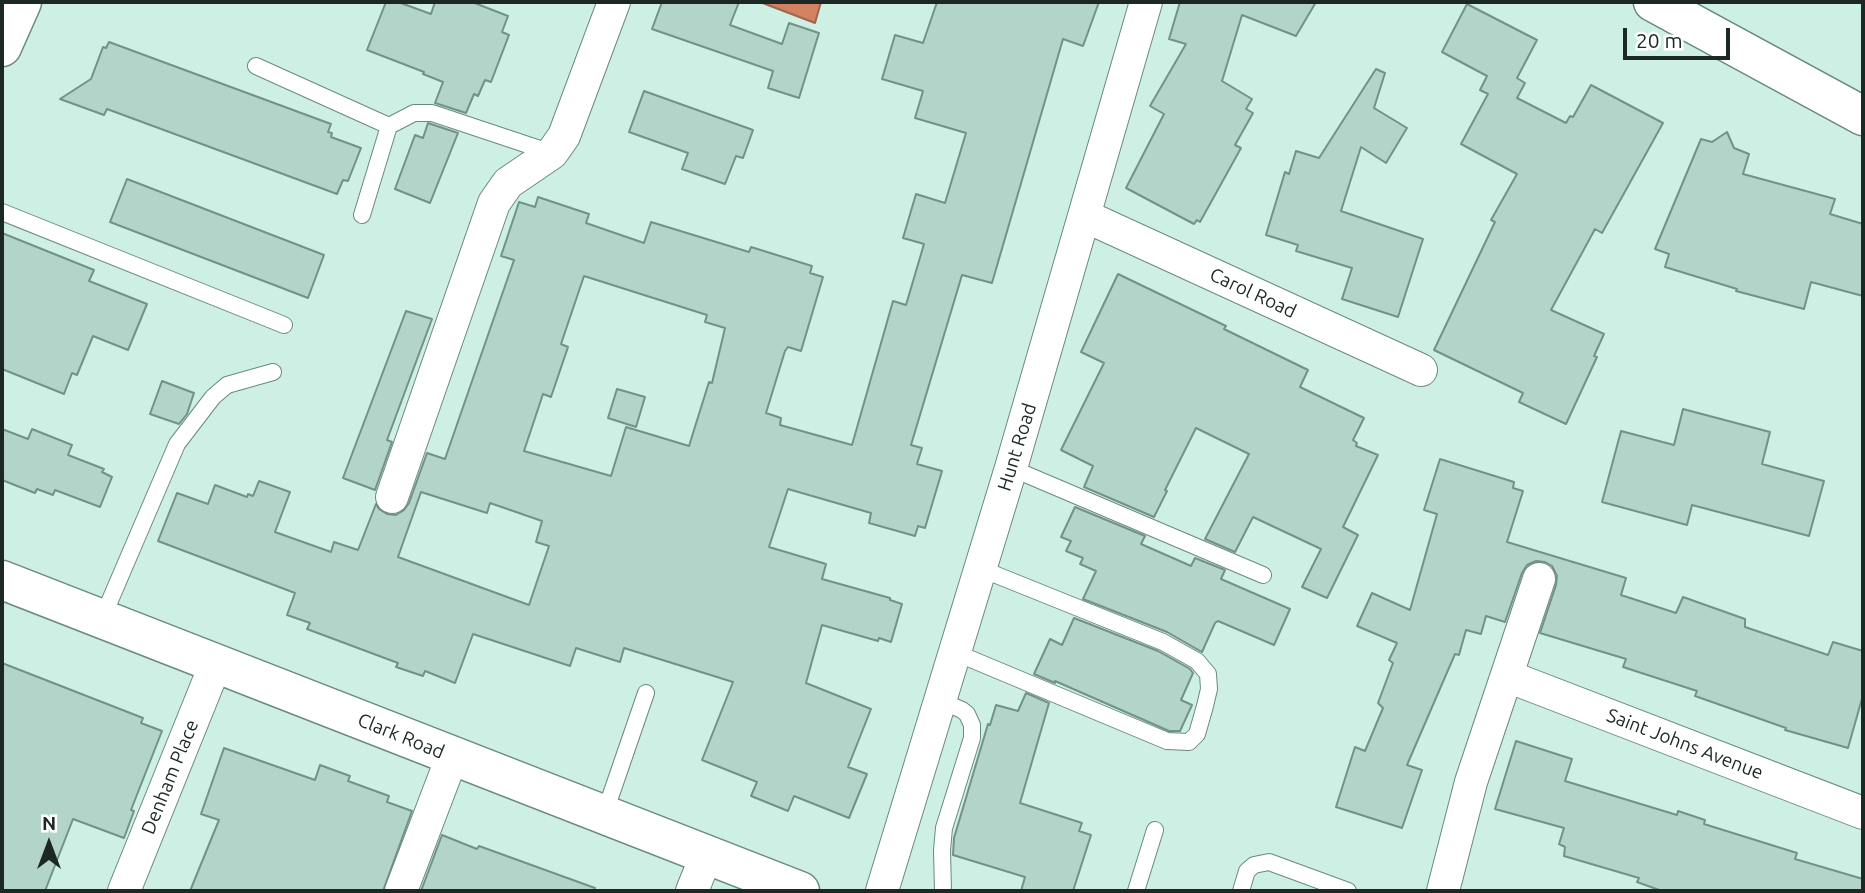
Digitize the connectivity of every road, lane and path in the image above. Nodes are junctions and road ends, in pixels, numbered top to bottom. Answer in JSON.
{"nodes":[{"id":1,"x":22,"y":2,"type":"edge"},
{"id":2,"x":614,"y":2,"type":"edge"},
{"id":3,"x":1146,"y":2,"type":"edge"},
{"id":4,"x":1653,"y":2,"type":"edge"},
{"id":5,"x":2,"y":47,"type":"edge"},
{"id":6,"x":256,"y":66,"type":"dead end"},
{"id":7,"x":1863,"y":116,"type":"edge"},
{"id":8,"x":389,"y":126,"type":"junction"},
{"id":9,"x":558,"y":144,"type":"junction"},
{"id":10,"x":2,"y":212,"type":"edge"},
{"id":11,"x":362,"y":215,"type":"dead end"},
{"id":12,"x":1085,"y":216,"type":"junction"},
{"id":13,"x":284,"y":325,"type":"dead end"},
{"id":14,"x":1421,"y":370,"type":"dead end"},
{"id":15,"x":273,"y":372,"type":"dead end"},
{"id":16,"x":1011,"y":468,"type":"junction"},
{"id":17,"x":391,"y":497,"type":"dead end"},
{"id":18,"x":979,"y":568,"type":"junction"},
{"id":19,"x":1263,"y":575,"type":"dead end"},
{"id":20,"x":1539,"y":579,"type":"dead end"},
{"id":21,"x":2,"y":580,"type":"edge"},
{"id":22,"x":102,"y":619,"type":"junction"},
{"id":23,"x":954,"y":652,"type":"junction"},
{"id":24,"x":216,"y":663,"type":"junction"},
{"id":25,"x":1507,"y":676,"type":"junction"},
{"id":26,"x":646,"y":693,"type":"dead end"},
{"id":27,"x":939,"y":701,"type":"junction"},
{"id":28,"x":452,"y":757,"type":"junction"},
{"id":29,"x":1863,"y":813,"type":"edge"},
{"id":30,"x":604,"y":815,"type":"junction"},
{"id":31,"x":1155,"y":830,"type":"dead end"},
{"id":32,"x":707,"y":854,"type":"junction"},
{"id":33,"x":124,"y":891,"type":"edge"},
{"id":34,"x":401,"y":891,"type":"edge"},
{"id":35,"x":692,"y":891,"type":"edge"},
{"id":36,"x":800,"y":891,"type":"edge"},
{"id":37,"x":882,"y":891,"type":"edge"},
{"id":38,"x":943,"y":891,"type":"edge"},
{"id":39,"x":1136,"y":891,"type":"edge"},
{"id":40,"x":1241,"y":891,"type":"edge"},
{"id":41,"x":1348,"y":891,"type":"edge"},
{"id":42,"x":1443,"y":891,"type":"edge"}],
"edges":[{"from":1,"to":5,"type":"street"},
{"from":2,"to":9,"type":"street"},
{"from":3,"to":12,"type":"street","name":"Hunt Road"},
{"from":4,"to":7,"type":"street"},
{"from":6,"to":8,"type":"lane"},
{"from":8,"to":9,"type":"lane"},
{"from":8,"to":11,"type":"lane"},
{"from":9,"to":17,"type":"street"},
{"from":10,"to":13,"type":"lane"},
{"from":12,"to":14,"type":"street","name":"Carol Road"},
{"from":12,"to":16,"type":"street","name":"Hunt Road"},
{"from":15,"to":22,"type":"lane"},
{"from":16,"to":18,"type":"street","name":"Hunt Road"},
{"from":16,"to":19,"type":"lane"},
{"from":18,"to":23,"type":"street","name":"Hunt Road"},
{"from":18,"to":23,"type":"lane"},
{"from":20,"to":25,"type":"street"},
{"from":21,"to":22,"type":"street","name":"Clark Road"},
{"from":22,"to":24,"type":"street","name":"Clark Road"},
{"from":23,"to":27,"type":"street","name":"Hunt Road"},
{"from":24,"to":28,"type":"street","name":"Clark Road"},
{"from":24,"to":33,"type":"street","name":"Denham Place"},
{"from":25,"to":29,"type":"street","name":"Saint Johns Avenue"},
{"from":25,"to":42,"type":"street"},
{"from":26,"to":30,"type":"lane"},
{"from":27,"to":37,"type":"street","name":"Hunt Road"},
{"from":27,"to":38,"type":"lane"},
{"from":28,"to":30,"type":"street","name":"Clark Road"},
{"from":28,"to":34,"type":"street"},
{"from":30,"to":32,"type":"street","name":"Clark Road"},
{"from":31,"to":39,"type":"lane"},
{"from":32,"to":35,"type":"street"},
{"from":32,"to":36,"type":"street","name":"Clark Road"},
{"from":40,"to":41,"type":"lane"}]}
